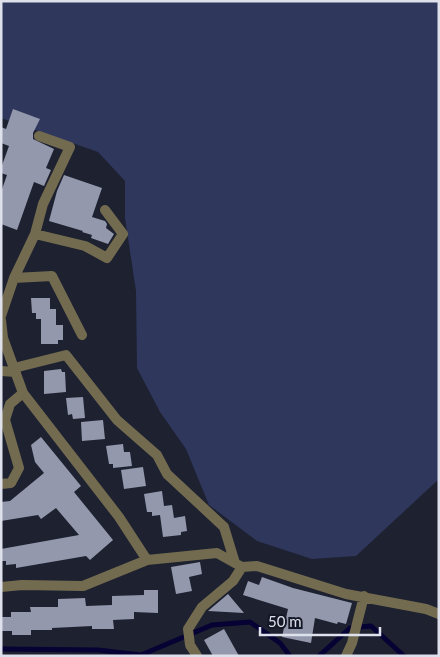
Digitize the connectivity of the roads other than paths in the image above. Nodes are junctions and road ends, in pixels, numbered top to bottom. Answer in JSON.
{"nodes":[{"id":1,"x":39,"y":136,"type":"dead end"},
{"id":2,"x":105,"y":210,"type":"dead end"},
{"id":3,"x":35,"y":234,"type":"junction"},
{"id":4,"x":14,"y":278,"type":"junction"},
{"id":5,"x":1,"y":318,"type":"edge"},
{"id":6,"x":82,"y":335,"type":"dead end"},
{"id":7,"x":15,"y":370,"type":"junction"},
{"id":8,"x":1,"y":371,"type":"edge"},
{"id":9,"x":23,"y":393,"type":"junction"},
{"id":10,"x":1,"y":484,"type":"edge"},
{"id":11,"x":147,"y":560,"type":"junction"},
{"id":12,"x":238,"y":565,"type":"junction"},
{"id":13,"x":1,"y":588,"type":"edge"},
{"id":14,"x":364,"y":596,"type":"junction"},
{"id":15,"x":439,"y":614,"type":"edge"},
{"id":16,"x":197,"y":656,"type":"edge"},
{"id":17,"x":346,"y":656,"type":"edge"}],
"edges":[{"from":1,"to":3,"type":"street"},
{"from":2,"to":3,"type":"street"},
{"from":3,"to":4,"type":"street"},
{"from":4,"to":5,"type":"street"},
{"from":4,"to":6,"type":"street"},
{"from":5,"to":7,"type":"street"},
{"from":7,"to":8,"type":"street"},
{"from":7,"to":9,"type":"street"},
{"from":7,"to":12,"type":"street"},
{"from":9,"to":10,"type":"street"},
{"from":9,"to":11,"type":"street"},
{"from":11,"to":12,"type":"street"},
{"from":11,"to":13,"type":"street"},
{"from":12,"to":14,"type":"street"},
{"from":12,"to":16,"type":"street"},
{"from":14,"to":15,"type":"street"},
{"from":14,"to":17,"type":"street"}]}
